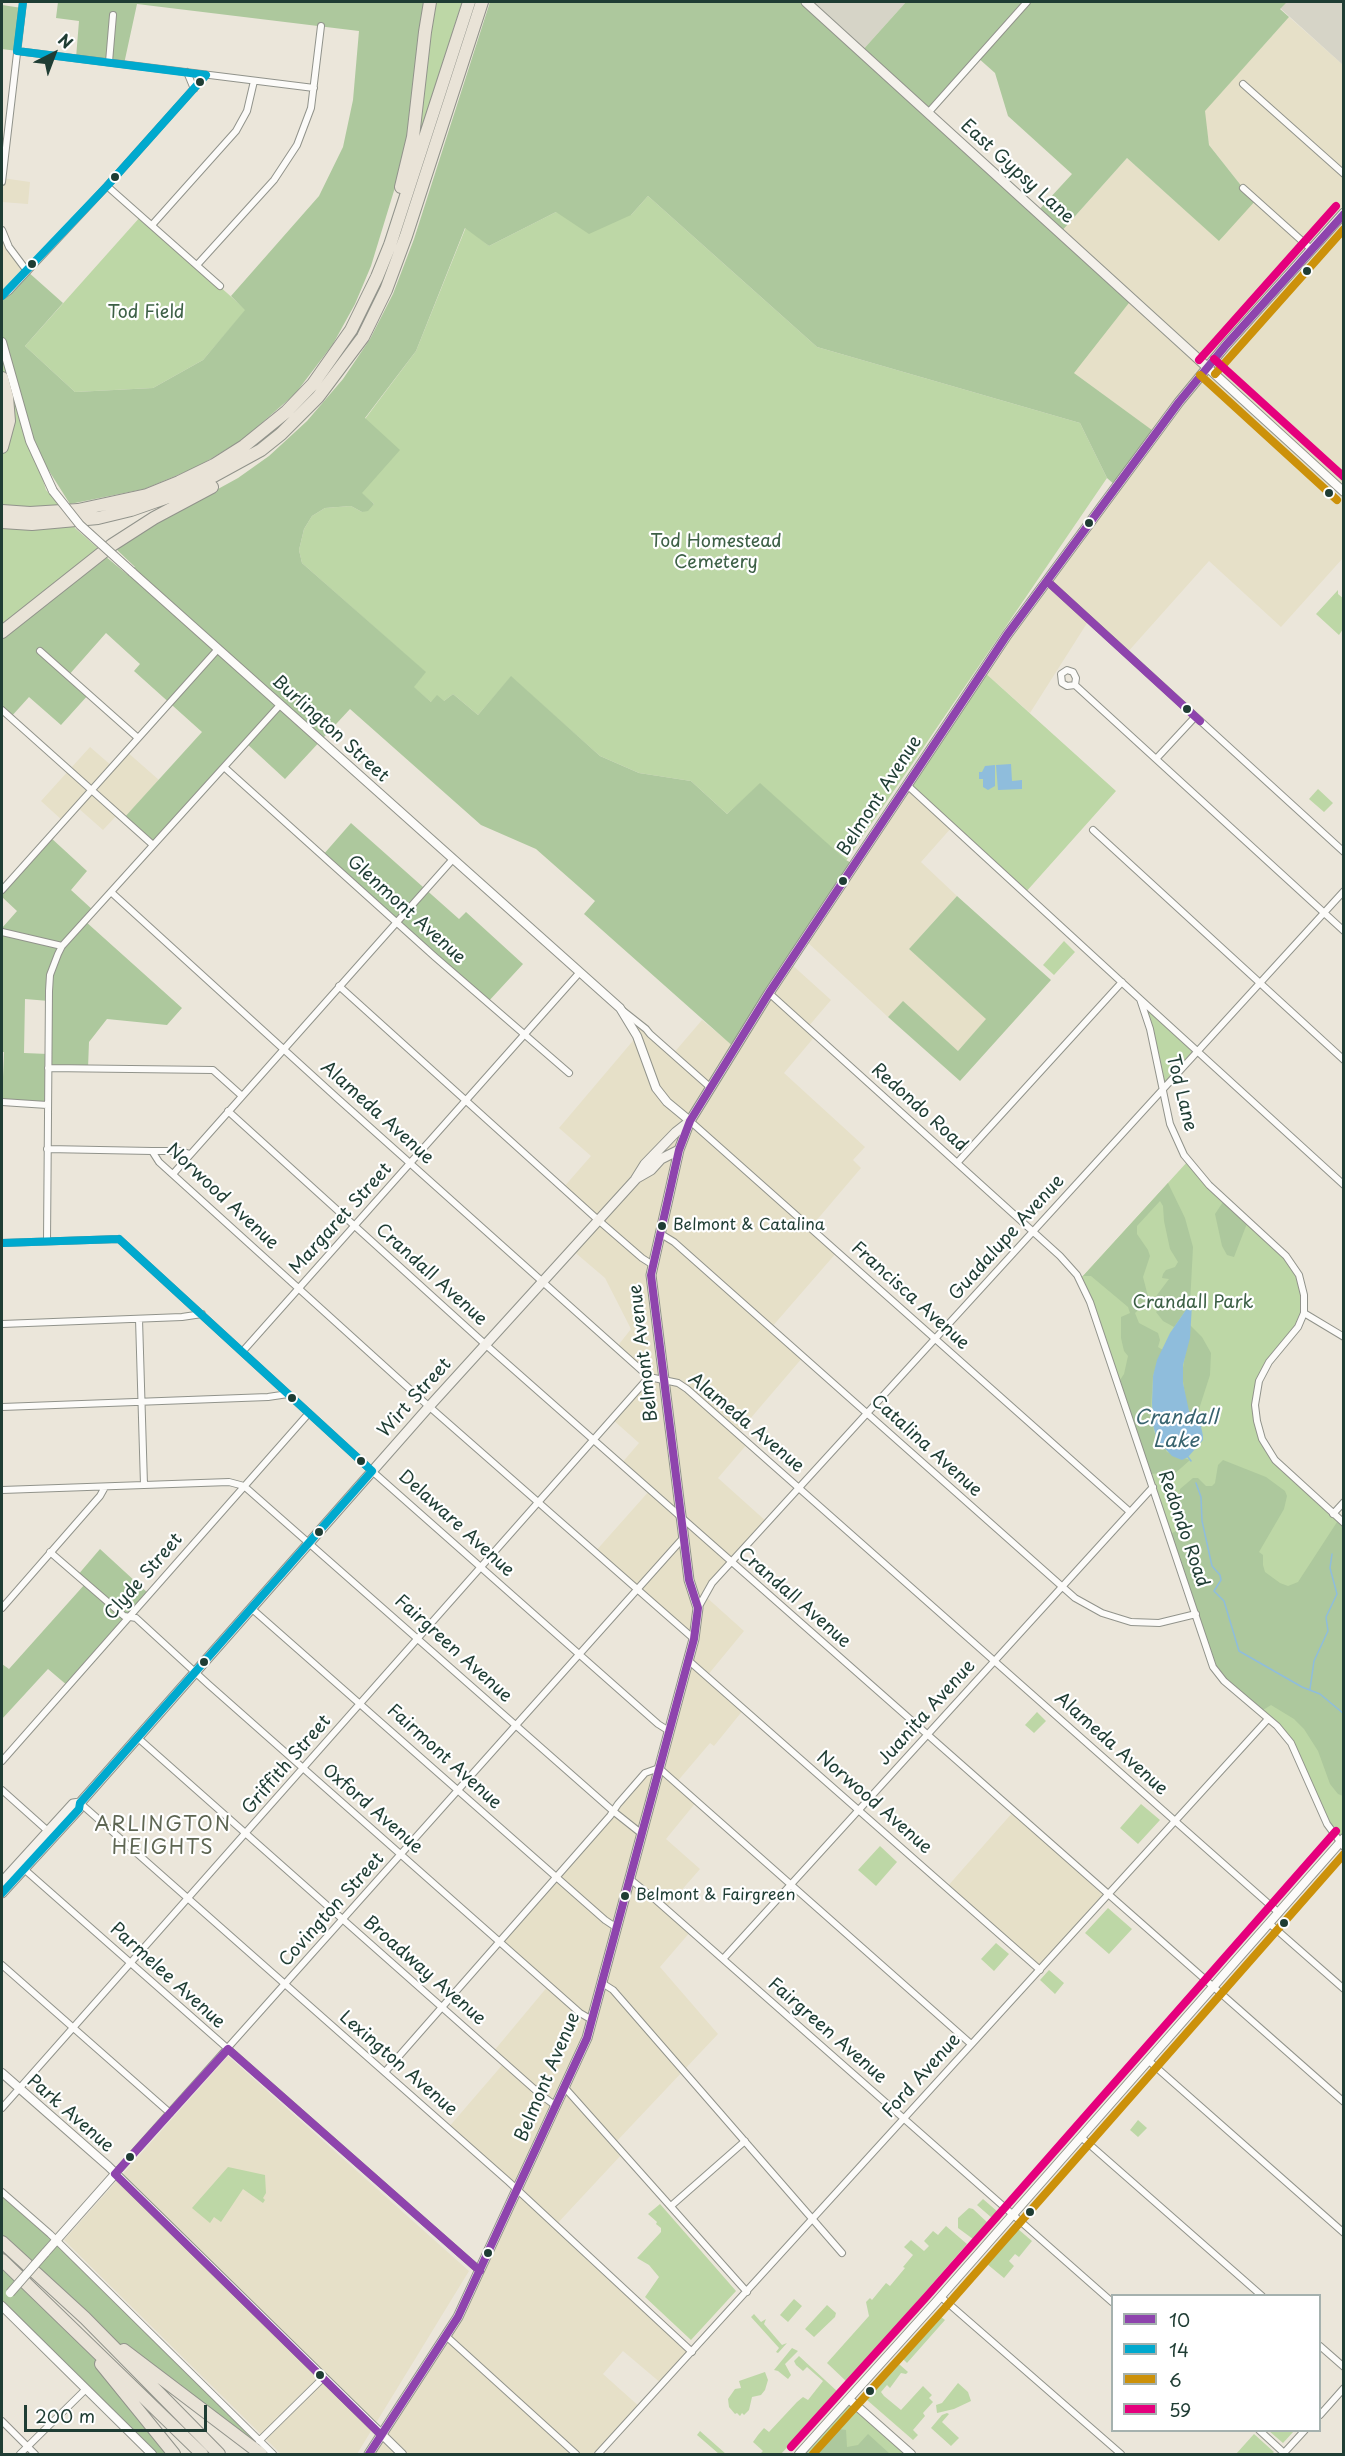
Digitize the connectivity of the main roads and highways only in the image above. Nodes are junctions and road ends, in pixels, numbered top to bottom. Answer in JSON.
{"nodes":[{"id":1,"x":430,"y":2,"type":"edge"},
{"id":2,"x":468,"y":2,"type":"edge"},
{"id":3,"x":482,"y":2,"type":"edge"},
{"id":4,"x":806,"y":2,"type":"edge"},
{"id":5,"x":1344,"y":213,"type":"edge"},
{"id":6,"x":390,"y":245,"type":"junction"},
{"id":7,"x":1207,"y":368,"type":"junction"},
{"id":8,"x":2,"y":378,"type":"edge"},
{"id":9,"x":2,"y":447,"type":"edge"},
{"id":10,"x":261,"y":450,"type":"junction"},
{"id":11,"x":2,"y":511,"type":"edge"},
{"id":12,"x":2,"y":522,"type":"edge"},
{"id":13,"x":2,"y":632,"type":"edge"},
{"id":14,"x":690,"y":1121,"type":"junction"},
{"id":15,"x":679,"y":1150,"type":"junction"},
{"id":16,"x":635,"y":1180,"type":"junction"},
{"id":17,"x":51,"y":1834,"type":"junction"},
{"id":18,"x":2,"y":1882,"type":"edge"},
{"id":19,"x":2,"y":1893,"type":"edge"},
{"id":20,"x":2,"y":2242,"type":"edge"},
{"id":21,"x":2,"y":2260,"type":"edge"},
{"id":22,"x":85,"y":2318,"type":"junction"},
{"id":23,"x":68,"y":2323,"type":"junction"},
{"id":24,"x":257,"y":2448,"type":"edge"},
{"id":25,"x":174,"y":2454,"type":"edge"},
{"id":26,"x":202,"y":2454,"type":"edge"},
{"id":27,"x":219,"y":2454,"type":"edge"},
{"id":28,"x":369,"y":2454,"type":"edge"}],
"edges":[{"from":1,"to":6,"type":"highway"},
{"from":2,"to":6,"type":"highway"},
{"from":3,"to":10,"type":"highway"},
{"from":4,"to":7,"type":"main road","name":"East Gypsy Lane"},
{"from":5,"to":7,"type":"main road","name":"Belmont Avenue"},
{"from":6,"to":11,"type":"highway"},
{"from":7,"to":14,"type":"main road","name":"Belmont Avenue"},
{"from":8,"to":9,"type":"highway"},
{"from":10,"to":12,"type":"highway"},
{"from":10,"to":13,"type":"highway"},
{"from":14,"to":15,"type":"main road","name":"Belmont Avenue"},
{"from":14,"to":16,"type":"main road","name":"Wirt Street"},
{"from":15,"to":16,"type":"main road","name":"Wirt Street"},
{"from":15,"to":28,"type":"main road","name":"Belmont Avenue"},
{"from":16,"to":17,"type":"main road","name":"Wirt Street"},
{"from":17,"to":18,"type":"main road","name":"Wirt Street"},
{"from":17,"to":19,"type":"main road","name":"Wirt Street"},
{"from":20,"to":22,"type":"highway"},
{"from":21,"to":23,"type":"highway"},
{"from":22,"to":24,"type":"highway"},
{"from":22,"to":27,"type":"highway"},
{"from":23,"to":25,"type":"highway"},
{"from":23,"to":26,"type":"highway"}]}
